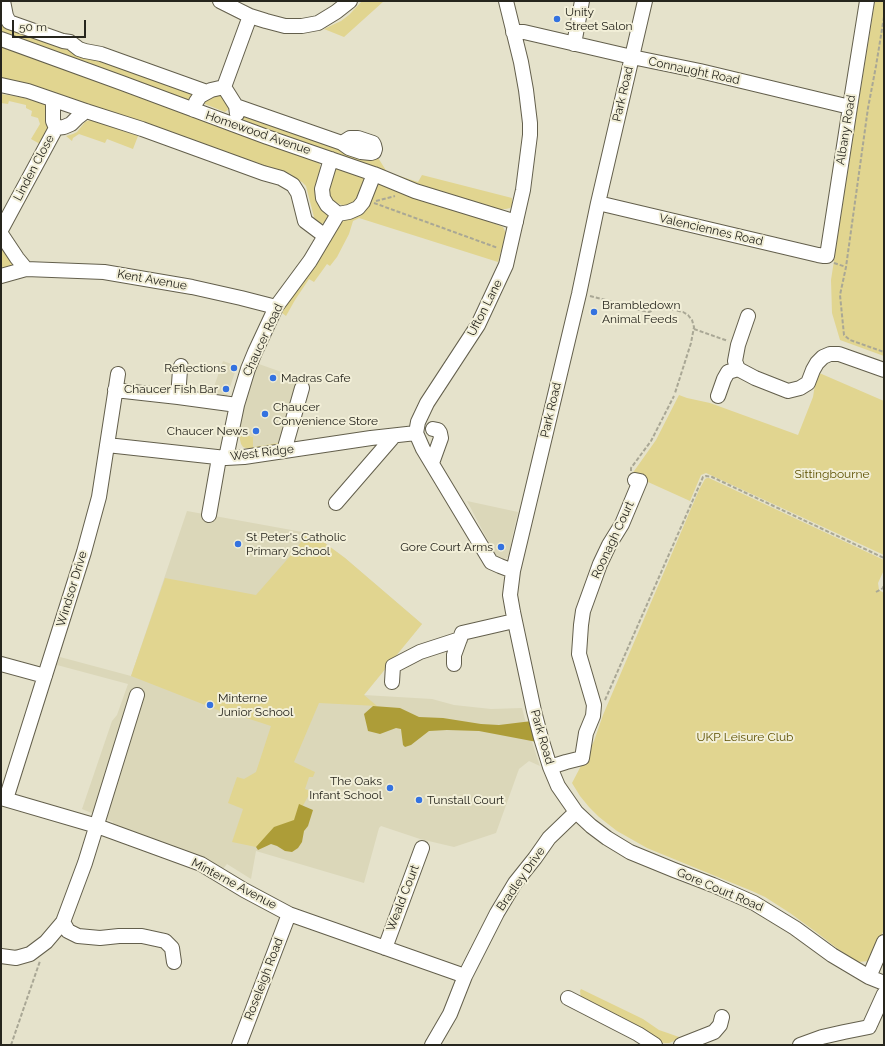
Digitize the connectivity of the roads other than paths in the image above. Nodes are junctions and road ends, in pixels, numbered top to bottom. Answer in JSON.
{"nodes":[{"id":1,"x":3,"y":1,"type":"edge"},
{"id":2,"x":220,"y":1,"type":"edge"},
{"id":3,"x":350,"y":1,"type":"edge"},
{"id":4,"x":506,"y":1,"type":"edge"},
{"id":5,"x":582,"y":1,"type":"edge"},
{"id":6,"x":645,"y":1,"type":"edge"},
{"id":7,"x":867,"y":1,"type":"edge"},
{"id":8,"x":250,"y":16,"type":"junction"},
{"id":9,"x":513,"y":32,"type":"junction"},
{"id":10,"x":1,"y":39,"type":"edge"},
{"id":11,"x":574,"y":44,"type":"junction"},
{"id":12,"x":632,"y":57,"type":"junction"},
{"id":13,"x":1,"y":85,"type":"edge"},
{"id":14,"x":224,"y":87,"type":"junction"},
{"id":15,"x":207,"y":92,"type":"junction"},
{"id":16,"x":53,"y":100,"type":"junction"},
{"id":17,"x":236,"y":106,"type":"junction"},
{"id":18,"x":850,"y":107,"type":"junction"},
{"id":19,"x":194,"y":110,"type":"junction"},
{"id":20,"x":86,"y":111,"type":"junction"},
{"id":21,"x":233,"y":125,"type":"junction"},
{"id":22,"x":56,"y":128,"type":"junction"},
{"id":23,"x":342,"y":143,"type":"dead end"},
{"id":24,"x":331,"y":159,"type":"junction"},
{"id":25,"x":374,"y":174,"type":"junction"},
{"id":26,"x":598,"y":203,"type":"junction"},
{"id":27,"x":338,"y":214,"type":"junction"},
{"id":28,"x":516,"y":222,"type":"junction"},
{"id":29,"x":1,"y":230,"type":"edge"},
{"id":30,"x":1,"y":234,"type":"edge"},
{"id":31,"x":324,"y":236,"type":"junction"},
{"id":32,"x":824,"y":256,"type":"joint"},
{"id":33,"x":26,"y":269,"type":"junction"},
{"id":34,"x":1,"y":276,"type":"edge"},
{"id":35,"x":276,"y":307,"type":"junction"},
{"id":36,"x":748,"y":316,"type":"dead end"},
{"id":37,"x":181,"y":366,"type":"dead end"},
{"id":38,"x":738,"y":369,"type":"junction"},
{"id":39,"x":884,"y":370,"type":"edge"},
{"id":40,"x":118,"y":374,"type":"dead end"},
{"id":41,"x":302,"y":388,"type":"dead end"},
{"id":42,"x":115,"y":390,"type":"junction"},
{"id":43,"x":718,"y":396,"type":"dead end"},
{"id":44,"x":178,"y":397,"type":"junction"},
{"id":45,"x":237,"y":405,"type":"junction"},
{"id":46,"x":433,"y":429,"type":"dead end"},
{"id":47,"x":416,"y":433,"type":"junction"},
{"id":48,"x":394,"y":436,"type":"junction"},
{"id":49,"x":107,"y":444,"type":"junction"},
{"id":50,"x":284,"y":451,"type":"junction"},
{"id":51,"x":223,"y":458,"type":"junction"},
{"id":52,"x":432,"y":463,"type":"junction"},
{"id":53,"x":635,"y":480,"type":"road end"},
{"id":54,"x":336,"y":504,"type":"dead end"},
{"id":55,"x":209,"y":515,"type":"dead end"},
{"id":56,"x":513,"y":571,"type":"junction"},
{"id":57,"x":514,"y":621,"type":"junction"},
{"id":58,"x":460,"y":639,"type":"junction"},
{"id":59,"x":1,"y":664,"type":"edge"},
{"id":60,"x":454,"y":664,"type":"dead end"},
{"id":61,"x":45,"y":676,"type":"junction"},
{"id":62,"x":392,"y":682,"type":"dead end"},
{"id":63,"x":137,"y":695,"type":"dead end"},
{"id":64,"x":550,"y":768,"type":"junction"},
{"id":65,"x":3,"y":799,"type":"edge"},
{"id":66,"x":576,"y":812,"type":"junction"},
{"id":67,"x":97,"y":826,"type":"junction"},
{"id":68,"x":422,"y":848,"type":"dead end"},
{"id":69,"x":289,"y":914,"type":"junction"},
{"id":70,"x":63,"y":922,"type":"junction"},
{"id":71,"x":884,"y":942,"type":"edge"},
{"id":72,"x":385,"y":948,"type":"junction"},
{"id":73,"x":1,"y":956,"type":"edge"},
{"id":74,"x":174,"y":962,"type":"dead end"},
{"id":75,"x":465,"y":976,"type":"junction"},
{"id":76,"x":870,"y":977,"type":"junction"},
{"id":77,"x":884,"y":983,"type":"edge"},
{"id":78,"x":884,"y":994,"type":"edge"},
{"id":79,"x":568,"y":998,"type":"dead end"},
{"id":80,"x":722,"y":1016,"type":"dead end"},
{"id":81,"x":239,"y":1045,"type":"edge"},
{"id":82,"x":432,"y":1045,"type":"edge"},
{"id":83,"x":654,"y":1045,"type":"edge"},
{"id":84,"x":681,"y":1045,"type":"edge"},
{"id":85,"x":800,"y":1045,"type":"edge"}],
"edges":[{"from":1,"to":15,"type":"street","name":"Homewood Avenue"},
{"from":2,"to":8,"type":"street"},
{"from":3,"to":8,"type":"street"},
{"from":4,"to":9,"type":"street","name":"Ufton Lane"},
{"from":5,"to":11,"type":"street"},
{"from":6,"to":12,"type":"street","name":"Park Road"},
{"from":7,"to":18,"type":"street","name":"Albany Road"},
{"from":8,"to":14,"type":"street"},
{"from":9,"to":11,"type":"street","name":"Connaught Road"},
{"from":9,"to":28,"type":"street","name":"Ufton Lane"},
{"from":10,"to":19,"type":"street","name":"Homewood Avenue"},
{"from":11,"to":12,"type":"street","name":"Connaught Road"},
{"from":12,"to":18,"type":"street","name":"Connaught Road"},
{"from":12,"to":26,"type":"street","name":"Park Road"},
{"from":13,"to":16,"type":"street"},
{"from":14,"to":15,"type":"street"},
{"from":14,"to":17,"type":"street"},
{"from":15,"to":19,"type":"street"},
{"from":16,"to":20,"type":"street"},
{"from":16,"to":22,"type":"street","name":"Linden Close"},
{"from":17,"to":21,"type":"street"},
{"from":17,"to":23,"type":"street","name":"Homewood Avenue"},
{"from":18,"to":32,"type":"street","name":"Albany Road"},
{"from":19,"to":21,"type":"street","name":"Homewood Avenue"},
{"from":20,"to":22,"type":"street","name":"Linden Close"},
{"from":20,"to":31,"type":"street"},
{"from":21,"to":24,"type":"street","name":"Homewood Avenue"},
{"from":22,"to":29,"type":"street","name":"Linden Close"},
{"from":24,"to":25,"type":"street","name":"Homewood Avenue"},
{"from":24,"to":27,"type":"street"},
{"from":25,"to":27,"type":"street"},
{"from":25,"to":28,"type":"street","name":"Homewood Avenue"},
{"from":26,"to":32,"type":"street","name":"Valenciennes Road"},
{"from":26,"to":56,"type":"street","name":"Park Road"},
{"from":27,"to":31,"type":"street","name":"Chaucer Road"},
{"from":28,"to":47,"type":"street","name":"Ufton Lane"},
{"from":30,"to":33,"type":"street"},
{"from":31,"to":35,"type":"street","name":"Chaucer Road"},
{"from":33,"to":34,"type":"street","name":"Kent Avenue"},
{"from":33,"to":35,"type":"street","name":"Kent Avenue"},
{"from":35,"to":45,"type":"street","name":"Chaucer Road"},
{"from":36,"to":38,"type":"street"},
{"from":37,"to":44,"type":"street"},
{"from":38,"to":39,"type":"street"},
{"from":38,"to":43,"type":"street"},
{"from":40,"to":42,"type":"street","name":"Windsor Drive"},
{"from":41,"to":50,"type":"street"},
{"from":42,"to":44,"type":"street"},
{"from":42,"to":49,"type":"street","name":"Windsor Drive"},
{"from":44,"to":45,"type":"street"},
{"from":45,"to":51,"type":"street","name":"Chaucer Road"},
{"from":46,"to":52,"type":"street"},
{"from":47,"to":48,"type":"street","name":"West Ridge"},
{"from":47,"to":52,"type":"street"},
{"from":48,"to":50,"type":"street","name":"West Ridge"},
{"from":48,"to":54,"type":"street"},
{"from":49,"to":51,"type":"street","name":"West Ridge"},
{"from":49,"to":61,"type":"street","name":"Windsor Drive"},
{"from":50,"to":51,"type":"street","name":"West Ridge"},
{"from":51,"to":55,"type":"street","name":"Chaucer Road"},
{"from":52,"to":56,"type":"street"},
{"from":53,"to":64,"type":"street","name":"Roonagh Court"},
{"from":56,"to":57,"type":"street","name":"Park Road"},
{"from":57,"to":58,"type":"street"},
{"from":57,"to":64,"type":"street","name":"Park Road"},
{"from":58,"to":60,"type":"street"},
{"from":58,"to":62,"type":"street"},
{"from":59,"to":61,"type":"street"},
{"from":61,"to":65,"type":"street","name":"Windsor Drive"},
{"from":63,"to":67,"type":"street"},
{"from":64,"to":66,"type":"street","name":"Park Road"},
{"from":65,"to":67,"type":"street","name":"Minterne Avenue"},
{"from":66,"to":75,"type":"street","name":"Bradley Drive"},
{"from":66,"to":76,"type":"street","name":"Gore Court Road"},
{"from":67,"to":69,"type":"street","name":"Minterne Avenue"},
{"from":67,"to":70,"type":"street"},
{"from":68,"to":72,"type":"street","name":"Weald Court"},
{"from":69,"to":72,"type":"street","name":"Minterne Avenue"},
{"from":69,"to":81,"type":"street","name":"Roseleigh Road"},
{"from":70,"to":73,"type":"street"},
{"from":70,"to":74,"type":"street"},
{"from":71,"to":76,"type":"street"},
{"from":72,"to":75,"type":"street","name":"Minterne Avenue"},
{"from":75,"to":82,"type":"street","name":"Bradley Drive"},
{"from":76,"to":77,"type":"street","name":"Gore Court Road"},
{"from":78,"to":85,"type":"street"},
{"from":79,"to":83,"type":"street"},
{"from":80,"to":84,"type":"street"}]}
